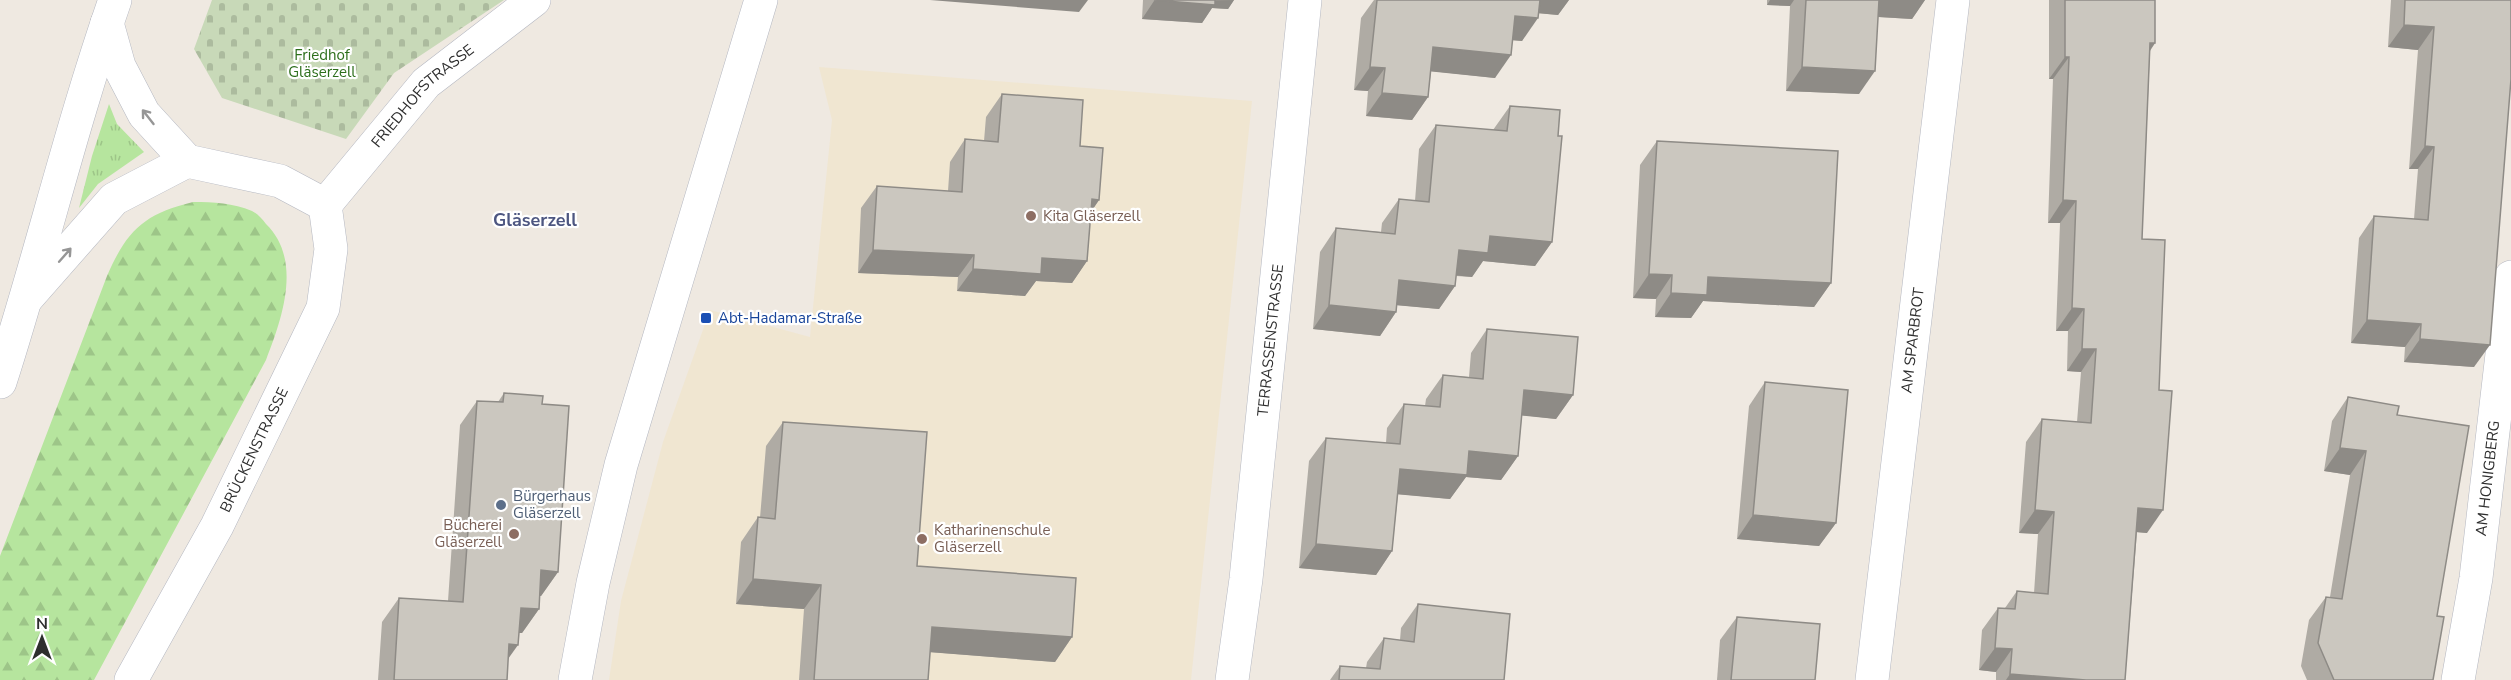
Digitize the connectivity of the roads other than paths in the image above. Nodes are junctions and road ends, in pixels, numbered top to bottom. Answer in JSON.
{"nodes":[{"id":1,"x":534,"y":0,"type":"edge"},
{"id":2,"x":761,"y":0,"type":"edge"},
{"id":3,"x":1305,"y":0,"type":"edge"},
{"id":4,"x":1953,"y":0,"type":"edge"},
{"id":5,"x":111,"y":11,"type":"edge"},
{"id":6,"x":187,"y":161,"type":"junction"},
{"id":7,"x":325,"y":205,"type":"junction"},
{"id":8,"x":2511,"y":277,"type":"edge"},
{"id":9,"x":26,"y":299,"type":"junction"},
{"id":10,"x":0,"y":382,"type":"edge"},
{"id":11,"x":131,"y":680,"type":"edge"},
{"id":12,"x":575,"y":680,"type":"edge"},
{"id":13,"x":1232,"y":680,"type":"edge"},
{"id":14,"x":1872,"y":680,"type":"edge"},
{"id":15,"x":2458,"y":680,"type":"edge"}],
"edges":[{"from":1,"to":7,"type":"street","name":"FRIEDHOFSTRASSE"},
{"from":2,"to":12,"type":"street"},
{"from":3,"to":13,"type":"street","name":"TERRASSENSTRASSE"},
{"from":4,"to":14,"type":"street","name":"AM SPARBROT"},
{"from":6,"to":5,"type":"street","one_way":true},
{"from":5,"to":9,"type":"street"},
{"from":6,"to":7,"type":"street"},
{"from":9,"to":6,"type":"street","one_way":true},
{"from":7,"to":11,"type":"street","name":"BRÜCKENSTRASSE"},
{"from":8,"to":15,"type":"street","name":"AM HONIGBERG"},
{"from":9,"to":10,"type":"street"}]}
